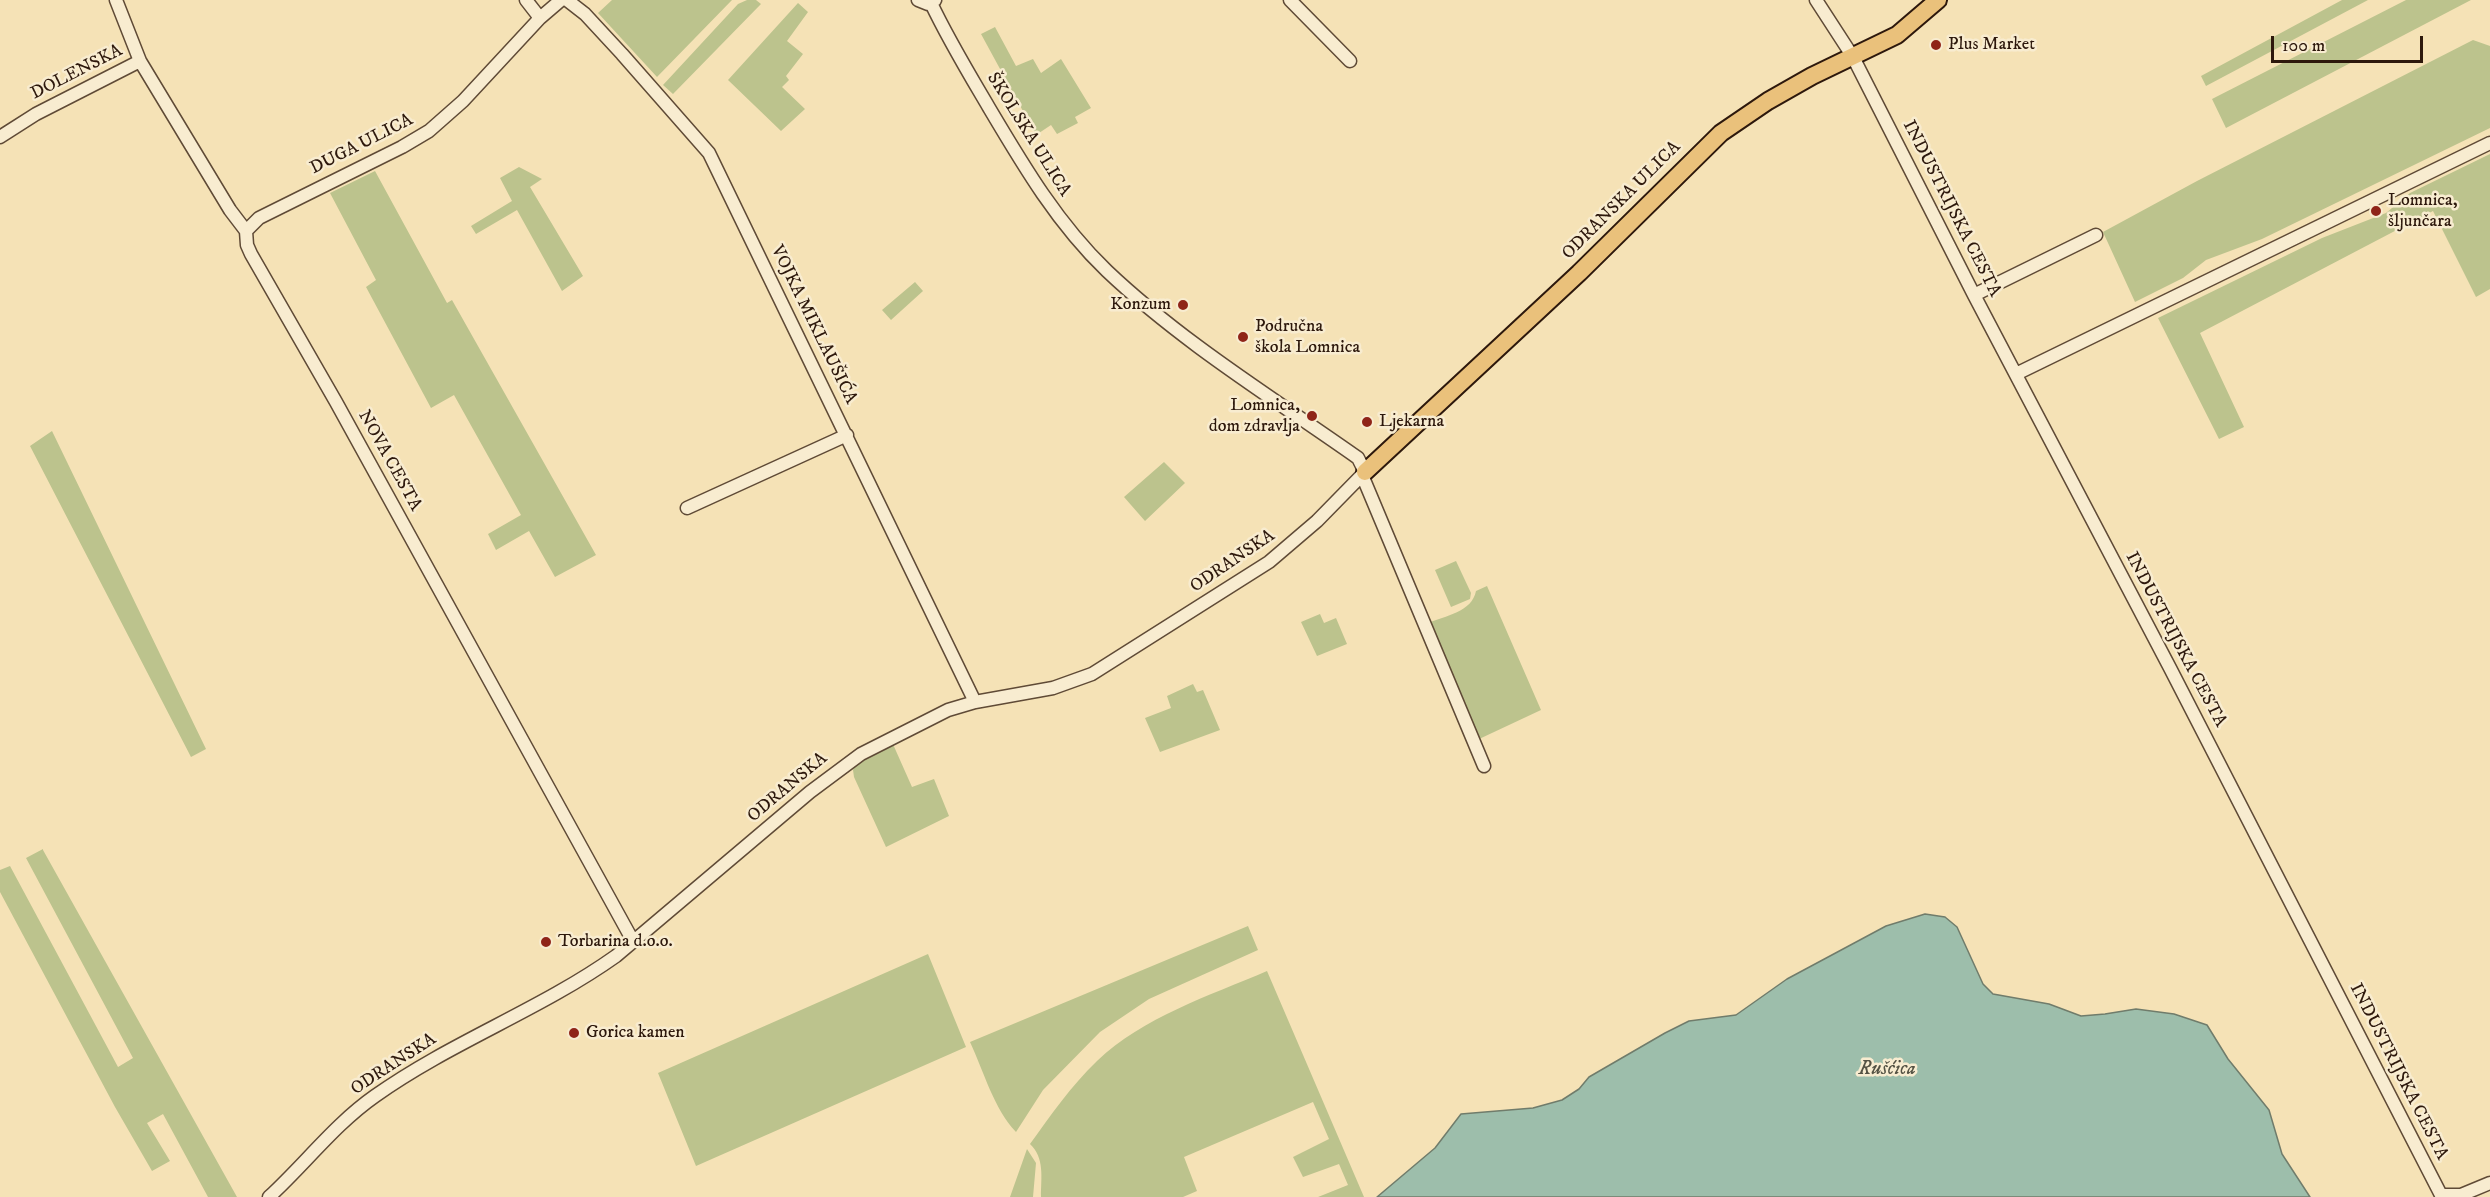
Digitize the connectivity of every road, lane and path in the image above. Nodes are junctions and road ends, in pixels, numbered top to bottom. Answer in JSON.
{"nodes":[{"id":1,"x":116,"y":0,"type":"edge"},
{"id":2,"x":526,"y":0,"type":"edge"},
{"id":3,"x":561,"y":0,"type":"edge"},
{"id":4,"x":567,"y":0,"type":"edge"},
{"id":5,"x":582,"y":0,"type":"edge"},
{"id":6,"x":918,"y":0,"type":"edge"},
{"id":7,"x":1290,"y":0,"type":"edge"},
{"id":8,"x":1816,"y":0,"type":"edge"},
{"id":9,"x":1938,"y":0,"type":"edge"},
{"id":10,"x":933,"y":2,"type":"edge"},
{"id":11,"x":585,"y":14,"type":"junction"},
{"id":12,"x":540,"y":18,"type":"junction"},
{"id":13,"x":1853,"y":57,"type":"junction"},
{"id":14,"x":140,"y":61,"type":"junction"},
{"id":15,"x":1350,"y":61,"type":"dead end"},
{"id":16,"x":0,"y":137,"type":"edge"},
{"id":17,"x":2490,"y":143,"type":"edge"},
{"id":18,"x":246,"y":231,"type":"junction"},
{"id":19,"x":2096,"y":235,"type":"dead end"},
{"id":20,"x":1974,"y":295,"type":"junction"},
{"id":21,"x":2016,"y":374,"type":"junction"},
{"id":22,"x":846,"y":435,"type":"junction"},
{"id":23,"x":1364,"y":474,"type":"junction"},
{"id":24,"x":687,"y":508,"type":"dead end"},
{"id":25,"x":975,"y":702,"type":"junction"},
{"id":26,"x":1484,"y":766,"type":"dead end"},
{"id":27,"x":633,"y":941,"type":"junction"},
{"id":28,"x":2490,"y":1183,"type":"edge"},
{"id":29,"x":269,"y":1197,"type":"edge"}],
"edges":[{"from":1,"to":14,"type":"street","name":"NOVA CESTA"},
{"from":2,"to":12,"type":"street"},
{"from":3,"to":12,"type":"street","name":"DUGA ULICA"},
{"from":4,"to":11,"type":"street","name":"VOJKA MIKLAUŠIĆA"},
{"from":5,"to":11,"type":"street"},
{"from":6,"to":10,"type":"street","name":"ŠKOLSKA ULICA"},
{"from":7,"to":15,"type":"street"},
{"from":8,"to":13,"type":"street","name":"INDUSTRIJSKA CESTA"},
{"from":9,"to":13,"type":"main road","name":"ODRANSKA ULICA"},
{"from":10,"to":23,"type":"street","name":"ŠKOLSKA ULICA"},
{"from":11,"to":22,"type":"street","name":"VOJKA MIKLAUŠIĆA"},
{"from":12,"to":18,"type":"street","name":"DUGA ULICA"},
{"from":13,"to":20,"type":"street","name":"INDUSTRIJSKA CESTA"},
{"from":13,"to":23,"type":"main road","name":"ODRANSKA ULICA"},
{"from":14,"to":16,"type":"street","name":"DOLENSKA"},
{"from":14,"to":18,"type":"street","name":"NOVA CESTA"},
{"from":17,"to":21,"type":"street"},
{"from":18,"to":27,"type":"street","name":"NOVA CESTA"},
{"from":19,"to":20,"type":"street"},
{"from":20,"to":21,"type":"street","name":"INDUSTRIJSKA CESTA"},
{"from":21,"to":28,"type":"street","name":"INDUSTRIJSKA CESTA"},
{"from":22,"to":24,"type":"street"},
{"from":22,"to":25,"type":"street","name":"VOJKA MIKLAUŠIĆA"},
{"from":23,"to":25,"type":"street","name":"ODRANSKA"},
{"from":23,"to":26,"type":"street","name":"ŠKOLSKA ULICA"},
{"from":25,"to":27,"type":"street","name":"ODRANSKA"},
{"from":27,"to":29,"type":"street","name":"ODRANSKA"}]}
